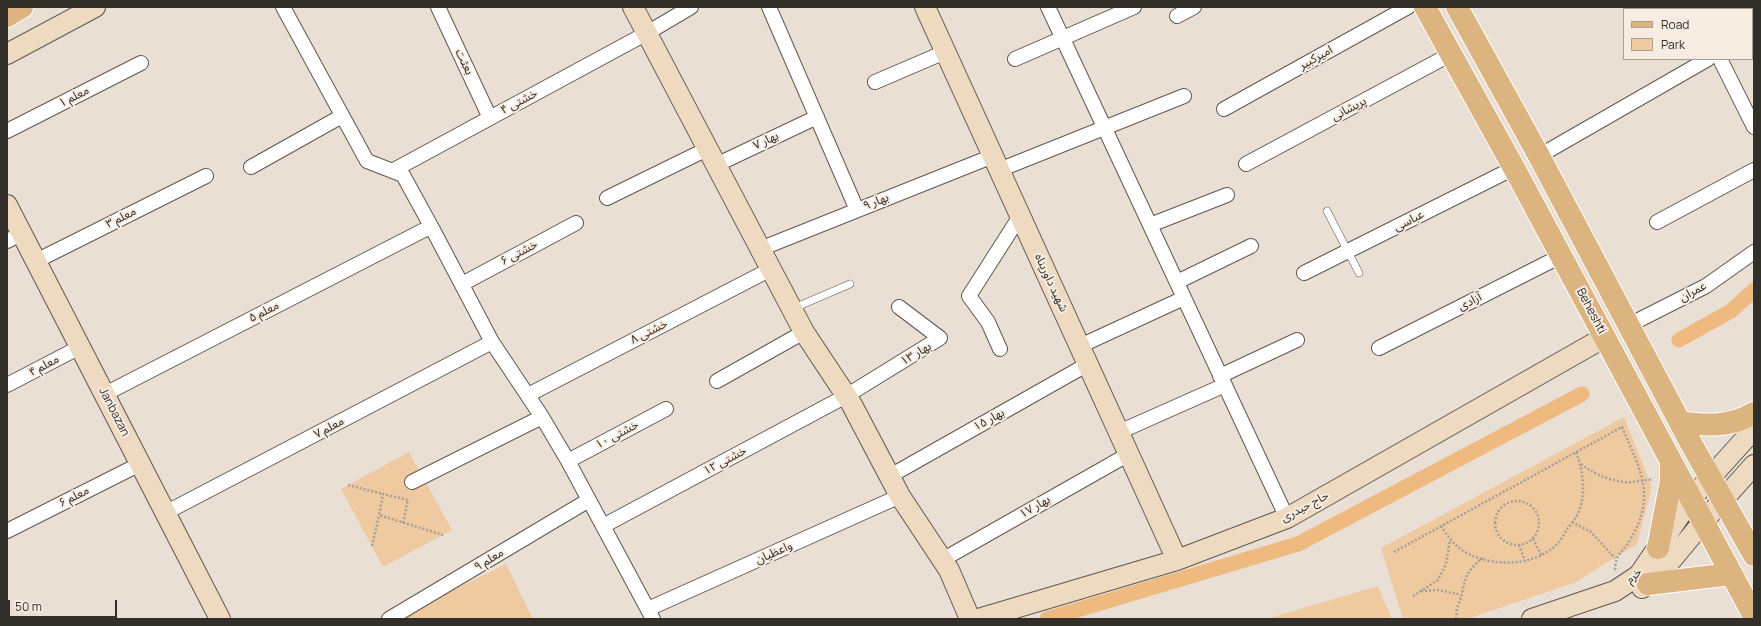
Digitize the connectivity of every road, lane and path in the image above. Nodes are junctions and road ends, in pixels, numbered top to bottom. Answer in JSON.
{"nodes":[{"id":1,"x":22,"y":7,"type":"edge"},
{"id":2,"x":95,"y":7,"type":"edge"},
{"id":3,"x":283,"y":7,"type":"edge"},
{"id":4,"x":438,"y":7,"type":"edge"},
{"id":5,"x":633,"y":7,"type":"edge"},
{"id":6,"x":691,"y":7,"type":"edge"},
{"id":7,"x":769,"y":7,"type":"edge"},
{"id":8,"x":925,"y":7,"type":"edge"},
{"id":9,"x":1048,"y":7,"type":"edge"},
{"id":10,"x":1134,"y":7,"type":"edge"},
{"id":11,"x":1194,"y":7,"type":"edge"},
{"id":12,"x":1408,"y":7,"type":"edge"},
{"id":13,"x":1425,"y":7,"type":"edge"},
{"id":14,"x":1462,"y":9,"type":"edge"},
{"id":15,"x":7,"y":16,"type":"edge"},
{"id":16,"x":1177,"y":16,"type":"dead end"},
{"id":17,"x":646,"y":33,"type":"junction"},
{"id":18,"x":1063,"y":38,"type":"junction"},
{"id":19,"x":945,"y":52,"type":"junction"},
{"id":20,"x":7,"y":54,"type":"edge"},
{"id":21,"x":1451,"y":54,"type":"junction"},
{"id":22,"x":1015,"y":59,"type":"dead end"},
{"id":23,"x":1706,"y":60,"type":"edge"},
{"id":24,"x":1720,"y":60,"type":"edge"},
{"id":25,"x":141,"y":63,"type":"dead end"},
{"id":26,"x":875,"y":82,"type":"dead end"},
{"id":27,"x":1184,"y":96,"type":"dead end"},
{"id":28,"x":1224,"y":109,"type":"dead end"},
{"id":29,"x":342,"y":116,"type":"junction"},
{"id":30,"x":817,"y":117,"type":"junction"},
{"id":31,"x":490,"y":118,"type":"junction"},
{"id":32,"x":1754,"y":127,"type":"edge"},
{"id":33,"x":1105,"y":128,"type":"junction"},
{"id":34,"x":7,"y":131,"type":"edge"},
{"id":35,"x":1539,"y":156,"type":"junction"},
{"id":36,"x":712,"y":157,"type":"junction"},
{"id":37,"x":996,"y":163,"type":"junction"},
{"id":38,"x":1246,"y":164,"type":"dead end"},
{"id":39,"x":251,"y":167,"type":"dead end"},
{"id":40,"x":1514,"y":168,"type":"junction"},
{"id":41,"x":1754,"y":170,"type":"edge"},
{"id":42,"x":392,"y":171,"type":"junction"},
{"id":43,"x":206,"y":176,"type":"dead end"},
{"id":44,"x":1227,"y":195,"type":"dead end"},
{"id":45,"x":607,"y":198,"type":"dead end"},
{"id":46,"x":7,"y":205,"type":"edge"},
{"id":47,"x":857,"y":210,"type":"junction"},
{"id":48,"x":1327,"y":211,"type":"dead end"},
{"id":49,"x":1020,"y":216,"type":"junction"},
{"id":50,"x":576,"y":222,"type":"dead end"},
{"id":51,"x":1657,"y":222,"type":"dead end"},
{"id":52,"x":1150,"y":225,"type":"junction"},
{"id":53,"x":428,"y":229,"type":"junction"},
{"id":54,"x":15,"y":237,"type":"edge"},
{"id":55,"x":1251,"y":246,"type":"dead end"},
{"id":56,"x":760,"y":249,"type":"junction"},
{"id":57,"x":1348,"y":251,"type":"junction"},
{"id":58,"x":1754,"y":252,"type":"edge"},
{"id":59,"x":1561,"y":256,"type":"junction"},
{"id":60,"x":36,"y":261,"type":"junction"},
{"id":61,"x":771,"y":270,"type":"junction"},
{"id":62,"x":1304,"y":273,"type":"dead end"},
{"id":63,"x":1359,"y":273,"type":"dead end"},
{"id":64,"x":1176,"y":282,"type":"junction"},
{"id":65,"x":462,"y":284,"type":"junction"},
{"id":66,"x":850,"y":284,"type":"dead end"},
{"id":67,"x":1184,"y":298,"type":"junction"},
{"id":68,"x":899,"y":307,"type":"dead end"},
{"id":69,"x":792,"y":309,"type":"junction"},
{"id":70,"x":1629,"y":325,"type":"junction"},
{"id":71,"x":804,"y":332,"type":"junction"},
{"id":72,"x":1605,"y":337,"type":"junction"},
{"id":73,"x":1297,"y":340,"type":"dead end"},
{"id":74,"x":492,"y":342,"type":"junction"},
{"id":75,"x":80,"y":346,"type":"junction"},
{"id":76,"x":1080,"y":346,"type":"junction"},
{"id":77,"x":1379,"y":348,"type":"dead end"},
{"id":78,"x":1000,"y":349,"type":"dead end"},
{"id":79,"x":1088,"y":364,"type":"junction"},
{"id":80,"x":1223,"y":380,"type":"junction"},
{"id":81,"x":718,"y":381,"type":"dead end"},
{"id":82,"x":7,"y":385,"type":"edge"},
{"id":83,"x":105,"y":394,"type":"junction"},
{"id":84,"x":528,"y":395,"type":"junction"},
{"id":85,"x":846,"y":396,"type":"junction"},
{"id":86,"x":666,"y":409,"type":"dead end"},
{"id":87,"x":1754,"y":413,"type":"edge"},
{"id":88,"x":542,"y":417,"type":"junction"},
{"id":89,"x":1680,"y":422,"type":"junction"},
{"id":90,"x":1754,"y":429,"type":"edge"},
{"id":91,"x":1118,"y":432,"type":"junction"},
{"id":92,"x":1576,"y":452,"type":"junction"},
{"id":93,"x":1128,"y":454,"type":"junction"},
{"id":94,"x":568,"y":461,"type":"junction"},
{"id":95,"x":1581,"y":463,"type":"junction"},
{"id":96,"x":1671,"y":463,"type":"junction"},
{"id":97,"x":140,"y":464,"type":"junction"},
{"id":98,"x":1754,"y":465,"type":"edge"},
{"id":99,"x":890,"y":476,"type":"junction"},
{"id":100,"x":1710,"y":477,"type":"junction"},
{"id":101,"x":1644,"y":479,"type":"junction"},
{"id":102,"x":412,"y":482,"type":"dead end"},
{"id":103,"x":348,"y":485,"type":"dead end"},
{"id":104,"x":383,"y":494,"type":"junction"},
{"id":105,"x":900,"y":496,"type":"junction"},
{"id":106,"x":1691,"y":499,"type":"junction"},
{"id":107,"x":589,"y":500,"type":"junction"},
{"id":108,"x":1724,"y":500,"type":"junction"},
{"id":109,"x":165,"y":513,"type":"junction"},
{"id":110,"x":379,"y":515,"type":"junction"},
{"id":111,"x":1287,"y":518,"type":"junction"},
{"id":112,"x":1572,"y":522,"type":"junction"},
{"id":113,"x":1703,"y":522,"type":"junction"},
{"id":114,"x":403,"y":523,"type":"junction"},
{"id":115,"x":603,"y":526,"type":"junction"},
{"id":116,"x":1441,"y":526,"type":"junction"},
{"id":117,"x":7,"y":531,"type":"edge"},
{"id":118,"x":442,"y":535,"type":"dead end"},
{"id":119,"x":1532,"y":539,"type":"junction"},
{"id":120,"x":1450,"y":540,"type":"junction"},
{"id":121,"x":1519,"y":545,"type":"junction"},
{"id":122,"x":1753,"y":545,"type":"edge"},
{"id":123,"x":372,"y":546,"type":"dead end"},
{"id":124,"x":1658,"y":548,"type":"junction"},
{"id":125,"x":1394,"y":552,"type":"dead end"},
{"id":126,"x":1542,"y":556,"type":"junction"},
{"id":127,"x":1483,"y":558,"type":"junction"},
{"id":128,"x":942,"y":560,"type":"junction"},
{"id":129,"x":1177,"y":560,"type":"junction"},
{"id":130,"x":1525,"y":561,"type":"junction"},
{"id":131,"x":1731,"y":574,"type":"junction"},
{"id":132,"x":1648,"y":584,"type":"junction"},
{"id":133,"x":1422,"y":591,"type":"junction"},
{"id":134,"x":1462,"y":595,"type":"junction"},
{"id":135,"x":1413,"y":596,"type":"dead end"},
{"id":136,"x":650,"y":614,"type":"edge"},
{"id":137,"x":1754,"y":616,"type":"edge"},
{"id":138,"x":1539,"y":617,"type":"edge"},
{"id":139,"x":220,"y":619,"type":"edge"},
{"id":140,"x":389,"y":619,"type":"edge"},
{"id":141,"x":970,"y":619,"type":"edge"},
{"id":142,"x":978,"y":619,"type":"edge"},
{"id":143,"x":1456,"y":619,"type":"edge"}],
"edges":[{"from":1,"to":15,"type":"main road"},
{"from":2,"to":20,"type":"street"},
{"from":3,"to":29,"type":"street"},
{"from":4,"to":31,"type":"street","name":"بعثت"},
{"from":5,"to":17,"type":"street"},
{"from":6,"to":17,"type":"street","name":"خشتی ۴"},
{"from":7,"to":30,"type":"street"},
{"from":8,"to":19,"type":"street","name":"شهید داورپناه"},
{"from":9,"to":18,"type":"street"},
{"from":10,"to":18,"type":"street"},
{"from":11,"to":16,"type":"street"},
{"from":12,"to":28,"type":"street","name":"امیرکبیر"},
{"from":13,"to":21,"type":"main road","name":"Beheshti"},
{"from":14,"to":35,"type":"main road"},
{"from":17,"to":31,"type":"street","name":"خشتی ۴"},
{"from":17,"to":36,"type":"street"},
{"from":18,"to":22,"type":"street"},
{"from":18,"to":33,"type":"street"},
{"from":19,"to":26,"type":"street"},
{"from":19,"to":37,"type":"street","name":"شهید داورپناه"},
{"from":21,"to":38,"type":"street","name":"پریشانی"},
{"from":21,"to":40,"type":"main road","name":"Beheshti"},
{"from":23,"to":35,"type":"street"},
{"from":24,"to":32,"type":"street"},
{"from":25,"to":34,"type":"street","name":"معلم ۱"},
{"from":27,"to":33,"type":"street","name":"بهار ۹"},
{"from":29,"to":39,"type":"street"},
{"from":29,"to":42,"type":"street"},
{"from":30,"to":36,"type":"street","name":"بهار ۷"},
{"from":30,"to":47,"type":"street"},
{"from":31,"to":42,"type":"street","name":"خشتی ۴"},
{"from":33,"to":37,"type":"street","name":"بهار ۹"},
{"from":33,"to":52,"type":"street"},
{"from":35,"to":70,"type":"main road"},
{"from":36,"to":45,"type":"street"},
{"from":36,"to":56,"type":"street"},
{"from":37,"to":47,"type":"street","name":"بهار ۹"},
{"from":37,"to":49,"type":"street","name":"شهید داورپناه"},
{"from":40,"to":57,"type":"street","name":"عباسی"},
{"from":40,"to":59,"type":"main road","name":"Beheshti"},
{"from":41,"to":51,"type":"street"},
{"from":42,"to":53,"type":"street"},
{"from":43,"to":60,"type":"street","name":"معلم ۳"},
{"from":44,"to":52,"type":"street"},
{"from":46,"to":54,"type":"street","name":"Janbazan"},
{"from":47,"to":56,"type":"street","name":"بهار ۹"},
{"from":48,"to":57,"type":"lane"},
{"from":49,"to":76,"type":"street","name":"شهید داورپناه"},
{"from":49,"to":78,"type":"street"},
{"from":50,"to":65,"type":"street","name":"خشتی ۶"},
{"from":52,"to":64,"type":"street"},
{"from":53,"to":65,"type":"street"},
{"from":53,"to":83,"type":"street","name":"معلم ۵"},
{"from":54,"to":60,"type":"street","name":"Janbazan"},
{"from":55,"to":64,"type":"street"},
{"from":56,"to":61,"type":"street"},
{"from":57,"to":62,"type":"street","name":"عباسی"},
{"from":57,"to":63,"type":"lane"},
{"from":58,"to":70,"type":"street","name":"عمران"},
{"from":59,"to":72,"type":"main road","name":"Beheshti"},
{"from":59,"to":77,"type":"street","name":"آزادی"},
{"from":60,"to":75,"type":"street","name":"Janbazan"},
{"from":61,"to":69,"type":"street"},
{"from":61,"to":84,"type":"street","name":"خشتی ۸"},
{"from":64,"to":67,"type":"street"},
{"from":65,"to":74,"type":"street"},
{"from":66,"to":69,"type":"lane"},
{"from":67,"to":76,"type":"street"},
{"from":67,"to":80,"type":"street"},
{"from":68,"to":85,"type":"street","name":"بهار ۱۳"},
{"from":69,"to":71,"type":"street"},
{"from":70,"to":89,"type":"main road"},
{"from":71,"to":81,"type":"street"},
{"from":71,"to":85,"type":"street"},
{"from":72,"to":96,"type":"main road","name":"Beheshti"},
{"from":72,"to":111,"type":"street","name":"حاج حیدری"},
{"from":73,"to":80,"type":"street"},
{"from":74,"to":84,"type":"street"},
{"from":74,"to":109,"type":"street","name":"معلم ۷"},
{"from":75,"to":82,"type":"street","name":"معلم ۴"},
{"from":75,"to":83,"type":"street","name":"Janbazan"},
{"from":76,"to":79,"type":"street","name":"شهید داورپناه"},
{"from":79,"to":91,"type":"street","name":"شهید داورپناه"},
{"from":79,"to":99,"type":"street","name":"بهار ۱۵"},
{"from":80,"to":91,"type":"street"},
{"from":80,"to":111,"type":"street"},
{"from":83,"to":97,"type":"street","name":"Janbazan"},
{"from":84,"to":88,"type":"street"},
{"from":85,"to":99,"type":"street"},
{"from":85,"to":115,"type":"street","name":"خشتی ۱۲"},
{"from":86,"to":94,"type":"street","name":"خشتی ۱۰"},
{"from":87,"to":89,"type":"main road"},
{"from":88,"to":94,"type":"street"},
{"from":88,"to":102,"type":"street"},
{"from":89,"to":100,"type":"main road"},
{"from":90,"to":100,"type":"street","name":"خرم"},
{"from":91,"to":93,"type":"street","name":"شهید داورپناه"},
{"from":92,"to":95,"type":"path"},
{"from":92,"to":101,"type":"path"},
{"from":92,"to":116,"type":"path"},
{"from":93,"to":128,"type":"street","name":"بهار ۱۷"},
{"from":93,"to":129,"type":"street","name":"شهید داورپناه"},
{"from":94,"to":107,"type":"street"},
{"from":95,"to":101,"type":"path"},
{"from":95,"to":112,"type":"path"},
{"from":96,"to":106,"type":"main road","name":"Beheshti"},
{"from":96,"to":124,"type":"main road"},
{"from":97,"to":109,"type":"street","name":"Janbazan"},
{"from":97,"to":117,"type":"street","name":"معلم ۶"},
{"from":98,"to":108,"type":"street","name":"خرم"},
{"from":99,"to":105,"type":"street"},
{"from":100,"to":106,"type":"street","name":"خرم"},
{"from":100,"to":108,"type":"main road"},
{"from":101,"to":112,"type":"path"},
{"from":103,"to":104,"type":"path"},
{"from":104,"to":110,"type":"path"},
{"from":104,"to":114,"type":"path"},
{"from":105,"to":128,"type":"street"},
{"from":105,"to":136,"type":"street","name":"واعظیان"},
{"from":106,"to":113,"type":"main road","name":"Beheshti"},
{"from":106,"to":124,"type":"street","name":"خرم"},
{"from":107,"to":115,"type":"street"},
{"from":107,"to":140,"type":"street","name":"معلم ۹"},
{"from":108,"to":113,"type":"street","name":"خرم"},
{"from":108,"to":122,"type":"main road"},
{"from":109,"to":139,"type":"street","name":"Janbazan"},
{"from":110,"to":114,"type":"path"},
{"from":110,"to":123,"type":"path"},
{"from":111,"to":129,"type":"street","name":"حاج حیدری"},
{"from":112,"to":126,"type":"path"},
{"from":113,"to":131,"type":"main road","name":"Beheshti"},
{"from":113,"to":132,"type":"street","name":"خرم"},
{"from":114,"to":118,"type":"path"},
{"from":115,"to":136,"type":"street"},
{"from":116,"to":120,"type":"path"},
{"from":116,"to":125,"type":"path"},
{"from":119,"to":121,"type":"path"},
{"from":119,"to":121,"type":"path"},
{"from":119,"to":126,"type":"path"},
{"from":120,"to":127,"type":"path"},
{"from":120,"to":133,"type":"path"},
{"from":121,"to":130,"type":"path"},
{"from":124,"to":138,"type":"street","name":"خرم"},
{"from":126,"to":130,"type":"path"},
{"from":127,"to":130,"type":"path"},
{"from":127,"to":134,"type":"path"},
{"from":128,"to":141,"type":"street"},
{"from":129,"to":142,"type":"street","name":"حاج حیدری"},
{"from":131,"to":132,"type":"main road"},
{"from":131,"to":137,"type":"main road","name":"Beheshti"},
{"from":132,"to":138,"type":"street","name":"خرم"},
{"from":133,"to":134,"type":"path"},
{"from":133,"to":135,"type":"path"},
{"from":134,"to":143,"type":"path"}]}
